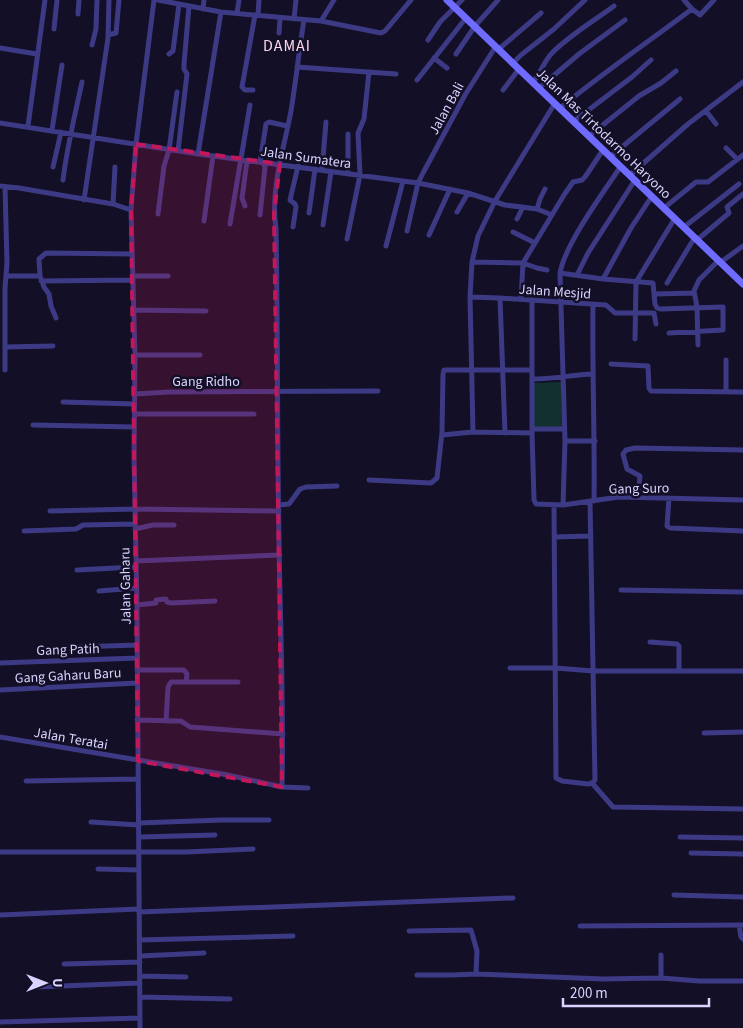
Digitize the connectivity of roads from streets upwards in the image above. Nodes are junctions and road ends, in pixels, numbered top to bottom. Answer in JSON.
{"nodes":[{"id":1,"x":45,"y":0,"type":"edge"},
{"id":2,"x":57,"y":0,"type":"edge"},
{"id":3,"x":79,"y":0,"type":"edge"},
{"id":4,"x":97,"y":0,"type":"edge"},
{"id":5,"x":109,"y":0,"type":"edge"},
{"id":6,"x":119,"y":0,"type":"edge"},
{"id":7,"x":156,"y":0,"type":"edge"},
{"id":8,"x":204,"y":0,"type":"edge"},
{"id":9,"x":239,"y":0,"type":"edge"},
{"id":10,"x":259,"y":0,"type":"edge"},
{"id":11,"x":296,"y":0,"type":"edge"},
{"id":12,"x":334,"y":0,"type":"edge"},
{"id":13,"x":411,"y":0,"type":"edge"},
{"id":14,"x":447,"y":0,"type":"edge"},
{"id":15,"x":462,"y":0,"type":"edge"},
{"id":16,"x":498,"y":0,"type":"edge"},
{"id":17,"x":585,"y":0,"type":"edge"},
{"id":18,"x":686,"y":0,"type":"edge"},
{"id":19,"x":714,"y":0,"type":"edge"},
{"id":20,"x":179,"y":4,"type":"junction"},
{"id":21,"x":189,"y":6,"type":"junction"},
{"id":22,"x":614,"y":6,"type":"dead end"},
{"id":23,"x":455,"y":8,"type":"junction"},
{"id":24,"x":203,"y":9,"type":"junction"},
{"id":25,"x":692,"y":9,"type":"junction"},
{"id":26,"x":221,"y":12,"type":"junction"},
{"id":27,"x":237,"y":12,"type":"junction"},
{"id":28,"x":541,"y":13,"type":"dead end"},
{"id":29,"x":78,"y":14,"type":"dead end"},
{"id":30,"x":256,"y":15,"type":"junction"},
{"id":31,"x":97,"y":18,"type":"junction"},
{"id":32,"x":280,"y":18,"type":"junction"},
{"id":33,"x":466,"y":18,"type":"junction"},
{"id":34,"x":294,"y":19,"type":"junction"},
{"id":35,"x":108,"y":20,"type":"junction"},
{"id":36,"x":304,"y":20,"type":"junction"},
{"id":37,"x":625,"y":20,"type":"dead end"},
{"id":38,"x":321,"y":21,"type":"junction"},
{"id":39,"x":474,"y":26,"type":"junction"},
{"id":40,"x":54,"y":29,"type":"dead end"},
{"id":41,"x":279,"y":34,"type":"dead end"},
{"id":42,"x":108,"y":35,"type":"junction"},
{"id":43,"x":428,"y":40,"type":"dead end"},
{"id":44,"x":92,"y":45,"type":"dead end"},
{"id":45,"x":0,"y":48,"type":"edge"},
{"id":46,"x":497,"y":48,"type":"junction"},
{"id":47,"x":37,"y":54,"type":"junction"},
{"id":48,"x":169,"y":54,"type":"dead end"},
{"id":49,"x":456,"y":54,"type":"dead end"},
{"id":50,"x":434,"y":58,"type":"junction"},
{"id":51,"x":651,"y":60,"type":"dead end"},
{"id":52,"x":513,"y":63,"type":"junction"},
{"id":53,"x":62,"y":65,"type":"dead end"},
{"id":54,"x":297,"y":67,"type":"junction"},
{"id":55,"x":447,"y":68,"type":"dead end"},
{"id":56,"x":519,"y":69,"type":"junction"},
{"id":57,"x":676,"y":71,"type":"dead end"},
{"id":58,"x":369,"y":72,"type":"junction"},
{"id":59,"x":396,"y":74,"type":"dead end"},
{"id":60,"x":417,"y":80,"type":"dead end"},
{"id":61,"x":82,"y":82,"type":"dead end"},
{"id":62,"x":533,"y":82,"type":"junction"},
{"id":63,"x":743,"y":82,"type":"edge"},
{"id":64,"x":539,"y":88,"type":"junction"},
{"id":65,"x":253,"y":90,"type":"dead end"},
{"id":66,"x":503,"y":90,"type":"dead end"},
{"id":67,"x":177,"y":92,"type":"dead end"},
{"id":68,"x":680,"y":99,"type":"dead end"},
{"id":69,"x":250,"y":105,"type":"dead end"},
{"id":70,"x":557,"y":105,"type":"junction"},
{"id":71,"x":706,"y":111,"type":"junction"},
{"id":72,"x":574,"y":121,"type":"junction"},
{"id":73,"x":326,"y":122,"type":"dead end"},
{"id":74,"x":0,"y":123,"type":"edge"},
{"id":75,"x":716,"y":124,"type":"dead end"},
{"id":76,"x":28,"y":126,"type":"junction"},
{"id":77,"x":287,"y":126,"type":"junction"},
{"id":78,"x":52,"y":130,"type":"junction"},
{"id":79,"x":61,"y":132,"type":"junction"},
{"id":80,"x":72,"y":133,"type":"junction"},
{"id":81,"x":348,"y":134,"type":"dead end"},
{"id":82,"x":589,"y":136,"type":"junction"},
{"id":83,"x":92,"y":137,"type":"junction"},
{"id":84,"x":136,"y":144,"type":"junction"},
{"id":85,"x":726,"y":148,"type":"dead end"},
{"id":86,"x":169,"y":150,"type":"junction"},
{"id":87,"x":603,"y":150,"type":"junction"},
{"id":88,"x":178,"y":151,"type":"junction"},
{"id":89,"x":198,"y":154,"type":"junction"},
{"id":90,"x":743,"y":155,"type":"edge"},
{"id":91,"x":213,"y":156,"type":"junction"},
{"id":92,"x":611,"y":156,"type":"junction"},
{"id":93,"x":240,"y":159,"type":"junction"},
{"id":94,"x":737,"y":159,"type":"junction"},
{"id":95,"x":247,"y":160,"type":"junction"},
{"id":96,"x":262,"y":162,"type":"junction"},
{"id":97,"x":280,"y":164,"type":"junction"},
{"id":98,"x":298,"y":166,"type":"junction"},
{"id":99,"x":621,"y":166,"type":"junction"},
{"id":100,"x":53,"y":167,"type":"dead end"},
{"id":101,"x":115,"y":167,"type":"dead end"},
{"id":102,"x":315,"y":170,"type":"junction"},
{"id":103,"x":322,"y":170,"type":"junction"},
{"id":104,"x":331,"y":172,"type":"junction"},
{"id":105,"x":348,"y":174,"type":"junction"},
{"id":106,"x":360,"y":176,"type":"junction"},
{"id":107,"x":632,"y":177,"type":"junction"},
{"id":108,"x":62,"y":180,"type":"dead end"},
{"id":109,"x":403,"y":181,"type":"junction"},
{"id":110,"x":418,"y":183,"type":"junction"},
{"id":111,"x":739,"y":184,"type":"dead end"},
{"id":112,"x":2,"y":187,"type":"edge"},
{"id":113,"x":450,"y":189,"type":"junction"},
{"id":114,"x":546,"y":189,"type":"dead end"},
{"id":115,"x":468,"y":193,"type":"junction"},
{"id":116,"x":743,"y":194,"type":"edge"},
{"id":117,"x":652,"y":196,"type":"junction"},
{"id":118,"x":84,"y":200,"type":"junction"},
{"id":119,"x":495,"y":201,"type":"junction"},
{"id":120,"x":113,"y":204,"type":"junction"},
{"id":121,"x":245,"y":206,"type":"dead end"},
{"id":122,"x":523,"y":207,"type":"junction"},
{"id":123,"x":664,"y":208,"type":"junction"},
{"id":124,"x":537,"y":209,"type":"junction"},
{"id":125,"x":131,"y":210,"type":"junction"},
{"id":126,"x":457,"y":212,"type":"dead end"},
{"id":127,"x":2,"y":213,"type":"edge"},
{"id":128,"x":309,"y":213,"type":"dead end"},
{"id":129,"x":158,"y":214,"type":"dead end"},
{"id":130,"x":552,"y":215,"type":"junction"},
{"id":131,"x":260,"y":216,"type":"dead end"},
{"id":132,"x":675,"y":218,"type":"junction"},
{"id":133,"x":517,"y":219,"type":"dead end"},
{"id":134,"x":204,"y":221,"type":"dead end"},
{"id":135,"x":230,"y":224,"type":"dead end"},
{"id":136,"x":323,"y":225,"type":"dead end"},
{"id":137,"x":293,"y":227,"type":"dead end"},
{"id":138,"x":684,"y":227,"type":"junction"},
{"id":139,"x":407,"y":231,"type":"dead end"},
{"id":140,"x":513,"y":232,"type":"dead end"},
{"id":141,"x":429,"y":235,"type":"dead end"},
{"id":142,"x":347,"y":239,"type":"dead end"},
{"id":143,"x":696,"y":239,"type":"junction"},
{"id":144,"x":3,"y":243,"type":"edge"},
{"id":145,"x":535,"y":243,"type":"junction"},
{"id":146,"x":386,"y":246,"type":"dead end"},
{"id":147,"x":743,"y":246,"type":"edge"},
{"id":148,"x":132,"y":254,"type":"junction"},
{"id":149,"x":720,"y":261,"type":"junction"},
{"id":150,"x":472,"y":262,"type":"junction"},
{"id":151,"x":0,"y":263,"type":"edge"},
{"id":152,"x":7,"y":263,"type":"junction"},
{"id":153,"x":523,"y":264,"type":"junction"},
{"id":154,"x":547,"y":270,"type":"dead end"},
{"id":155,"x":560,"y":273,"type":"junction"},
{"id":156,"x":577,"y":275,"type":"junction"},
{"id":157,"x":7,"y":276,"type":"junction"},
{"id":158,"x":168,"y":276,"type":"dead end"},
{"id":159,"x":41,"y":278,"type":"junction"},
{"id":160,"x":133,"y":278,"type":"junction"},
{"id":161,"x":603,"y":279,"type":"junction"},
{"id":162,"x":636,"y":282,"type":"junction"},
{"id":163,"x":667,"y":283,"type":"dead end"},
{"id":164,"x":743,"y":284,"type":"edge"},
{"id":165,"x":2,"y":288,"type":"edge"},
{"id":166,"x":694,"y":293,"type":"junction"},
{"id":167,"x":655,"y":294,"type":"junction"},
{"id":168,"x":470,"y":297,"type":"junction"},
{"id":169,"x":500,"y":298,"type":"junction"},
{"id":170,"x":521,"y":299,"type":"junction"},
{"id":171,"x":532,"y":300,"type":"junction"},
{"id":172,"x":560,"y":303,"type":"junction"},
{"id":173,"x":593,"y":305,"type":"junction"},
{"id":174,"x":696,"y":307,"type":"junction"},
{"id":175,"x":134,"y":310,"type":"junction"},
{"id":176,"x":206,"y":311,"type":"dead end"},
{"id":177,"x":635,"y":313,"type":"junction"},
{"id":178,"x":3,"y":316,"type":"edge"},
{"id":179,"x":56,"y":318,"type":"dead end"},
{"id":180,"x":656,"y":324,"type":"dead end"},
{"id":181,"x":698,"y":332,"type":"junction"},
{"id":182,"x":669,"y":333,"type":"dead end"},
{"id":183,"x":635,"y":339,"type":"dead end"},
{"id":184,"x":698,"y":345,"type":"dead end"},
{"id":185,"x":54,"y":346,"type":"dead end"},
{"id":186,"x":5,"y":347,"type":"junction"},
{"id":187,"x":200,"y":355,"type":"dead end"},
{"id":188,"x":135,"y":356,"type":"junction"},
{"id":189,"x":726,"y":360,"type":"dead end"},
{"id":190,"x":611,"y":364,"type":"dead end"},
{"id":191,"x":5,"y":370,"type":"dead end"},
{"id":192,"x":532,"y":370,"type":"junction"},
{"id":193,"x":472,"y":371,"type":"junction"},
{"id":194,"x":502,"y":371,"type":"junction"},
{"id":195,"x":592,"y":374,"type":"junction"},
{"id":196,"x":563,"y":376,"type":"junction"},
{"id":197,"x":532,"y":379,"type":"junction"},
{"id":198,"x":378,"y":391,"type":"dead end"},
{"id":199,"x":278,"y":392,"type":"junction"},
{"id":200,"x":726,"y":392,"type":"junction"},
{"id":201,"x":743,"y":392,"type":"edge"},
{"id":202,"x":135,"y":394,"type":"junction"},
{"id":203,"x":63,"y":402,"type":"dead end"},
{"id":204,"x":135,"y":404,"type":"junction"},
{"id":205,"x":135,"y":414,"type":"junction"},
{"id":206,"x":254,"y":414,"type":"dead end"},
{"id":207,"x":33,"y":425,"type":"dead end"},
{"id":208,"x":134,"y":426,"type":"junction"},
{"id":209,"x":564,"y":429,"type":"junction"},
{"id":210,"x":532,"y":431,"type":"junction"},
{"id":211,"x":473,"y":432,"type":"junction"},
{"id":212,"x":505,"y":433,"type":"junction"},
{"id":213,"x":442,"y":434,"type":"junction"},
{"id":214,"x":565,"y":441,"type":"junction"},
{"id":215,"x":595,"y":441,"type":"junction"},
{"id":216,"x":743,"y":450,"type":"edge"},
{"id":217,"x":369,"y":480,"type":"dead end"},
{"id":218,"x":337,"y":486,"type":"dead end"},
{"id":219,"x":638,"y":497,"type":"junction"},
{"id":220,"x":669,"y":498,"type":"junction"},
{"id":221,"x":743,"y":500,"type":"edge"},
{"id":222,"x":592,"y":501,"type":"junction"},
{"id":223,"x":554,"y":505,"type":"junction"},
{"id":224,"x":563,"y":505,"type":"junction"},
{"id":225,"x":279,"y":508,"type":"junction"},
{"id":226,"x":135,"y":509,"type":"junction"},
{"id":227,"x":50,"y":511,"type":"dead end"},
{"id":228,"x":174,"y":525,"type":"dead end"},
{"id":229,"x":135,"y":526,"type":"junction"},
{"id":230,"x":24,"y":531,"type":"dead end"},
{"id":231,"x":743,"y":531,"type":"edge"},
{"id":232,"x":590,"y":536,"type":"junction"},
{"id":233,"x":554,"y":537,"type":"junction"},
{"id":234,"x":280,"y":555,"type":"junction"},
{"id":235,"x":136,"y":564,"type":"junction"},
{"id":236,"x":77,"y":570,"type":"dead end"},
{"id":237,"x":136,"y":588,"type":"junction"},
{"id":238,"x":621,"y":590,"type":"dead end"},
{"id":239,"x":99,"y":591,"type":"dead end"},
{"id":240,"x":743,"y":592,"type":"edge"},
{"id":241,"x":215,"y":601,"type":"dead end"},
{"id":242,"x":137,"y":605,"type":"junction"},
{"id":243,"x":650,"y":642,"type":"dead end"},
{"id":244,"x":137,"y":645,"type":"junction"},
{"id":245,"x":75,"y":647,"type":"dead end"},
{"id":246,"x":137,"y":658,"type":"junction"},
{"id":247,"x":0,"y":663,"type":"edge"},
{"id":248,"x":510,"y":668,"type":"dead end"},
{"id":249,"x":555,"y":668,"type":"junction"},
{"id":250,"x":137,"y":670,"type":"junction"},
{"id":251,"x":593,"y":670,"type":"junction"},
{"id":252,"x":679,"y":671,"type":"junction"},
{"id":253,"x":743,"y":671,"type":"edge"},
{"id":254,"x":186,"y":682,"type":"junction"},
{"id":255,"x":238,"y":682,"type":"dead end"},
{"id":256,"x":137,"y":683,"type":"junction"},
{"id":257,"x":0,"y":690,"type":"edge"},
{"id":258,"x":137,"y":720,"type":"junction"},
{"id":259,"x":166,"y":721,"type":"junction"},
{"id":260,"x":704,"y":732,"type":"dead end"},
{"id":261,"x":743,"y":732,"type":"edge"},
{"id":262,"x":283,"y":734,"type":"junction"},
{"id":263,"x":0,"y":737,"type":"edge"},
{"id":264,"x":138,"y":761,"type":"junction"},
{"id":265,"x":138,"y":779,"type":"junction"},
{"id":266,"x":26,"y":781,"type":"dead end"},
{"id":267,"x":592,"y":783,"type":"junction"},
{"id":268,"x":282,"y":787,"type":"junction"},
{"id":269,"x":308,"y":788,"type":"dead end"},
{"id":270,"x":743,"y":810,"type":"edge"},
{"id":271,"x":269,"y":820,"type":"dead end"},
{"id":272,"x":91,"y":822,"type":"dead end"},
{"id":273,"x":138,"y":824,"type":"junction"},
{"id":274,"x":215,"y":835,"type":"dead end"},
{"id":275,"x":138,"y":837,"type":"junction"},
{"id":276,"x":680,"y":838,"type":"dead end"},
{"id":277,"x":743,"y":838,"type":"edge"},
{"id":278,"x":253,"y":849,"type":"dead end"},
{"id":279,"x":0,"y":852,"type":"edge"},
{"id":280,"x":139,"y":852,"type":"junction"},
{"id":281,"x":691,"y":853,"type":"dead end"},
{"id":282,"x":743,"y":854,"type":"edge"},
{"id":283,"x":98,"y":869,"type":"dead end"},
{"id":284,"x":139,"y":870,"type":"junction"},
{"id":285,"x":674,"y":895,"type":"dead end"},
{"id":286,"x":743,"y":897,"type":"edge"},
{"id":287,"x":513,"y":898,"type":"dead end"},
{"id":288,"x":139,"y":911,"type":"junction"},
{"id":289,"x":0,"y":915,"type":"edge"},
{"id":290,"x":741,"y":925,"type":"edge"},
{"id":291,"x":580,"y":926,"type":"dead end"},
{"id":292,"x":409,"y":932,"type":"dead end"},
{"id":293,"x":293,"y":936,"type":"dead end"},
{"id":294,"x":743,"y":939,"type":"edge"},
{"id":295,"x":140,"y":940,"type":"junction"},
{"id":296,"x":204,"y":953,"type":"dead end"},
{"id":297,"x":662,"y":955,"type":"dead end"},
{"id":298,"x":140,"y":956,"type":"junction"},
{"id":299,"x":140,"y":962,"type":"junction"},
{"id":300,"x":64,"y":964,"type":"dead end"},
{"id":301,"x":476,"y":974,"type":"junction"},
{"id":302,"x":417,"y":975,"type":"dead end"},
{"id":303,"x":140,"y":976,"type":"junction"},
{"id":304,"x":186,"y":977,"type":"dead end"},
{"id":305,"x":661,"y":978,"type":"junction"},
{"id":306,"x":743,"y":981,"type":"edge"},
{"id":307,"x":140,"y":983,"type":"junction"},
{"id":308,"x":35,"y":987,"type":"dead end"},
{"id":309,"x":140,"y":997,"type":"junction"},
{"id":310,"x":230,"y":999,"type":"dead end"},
{"id":311,"x":140,"y":1018,"type":"junction"},
{"id":312,"x":0,"y":1022,"type":"edge"},
{"id":313,"x":140,"y":1028,"type":"edge"}],
"edges":[{"from":1,"to":47,"type":"street"},
{"from":2,"to":40,"type":"street"},
{"from":3,"to":29,"type":"street"},
{"from":4,"to":31,"type":"street"},
{"from":5,"to":35,"type":"street"},
{"from":6,"to":42,"type":"street"},
{"from":7,"to":20,"type":"street"},
{"from":7,"to":84,"type":"street","name":"Jalan Gaharu"},
{"from":8,"to":24,"type":"street"},
{"from":9,"to":27,"type":"street"},
{"from":10,"to":30,"type":"street"},
{"from":11,"to":34,"type":"street"},
{"from":12,"to":38,"type":"street"},
{"from":13,"to":38,"type":"street"},
{"from":14,"to":23,"type":"street","name":"Jalan Mas Tirtodarmo Haryono"},
{"from":15,"to":23,"type":"street"},
{"from":16,"to":39,"type":"street"},
{"from":17,"to":52,"type":"street"},
{"from":18,"to":25,"type":"street"},
{"from":19,"to":25,"type":"street"},
{"from":20,"to":21,"type":"street"},
{"from":20,"to":48,"type":"street"},
{"from":21,"to":24,"type":"street"},
{"from":21,"to":88,"type":"street"},
{"from":22,"to":62,"type":"street"},
{"from":23,"to":33,"type":"street","name":"Jalan Mas Tirtodarmo Haryono"},
{"from":23,"to":43,"type":"street"},
{"from":24,"to":26,"type":"street"},
{"from":25,"to":70,"type":"street"},
{"from":26,"to":27,"type":"street"},
{"from":26,"to":89,"type":"street"},
{"from":27,"to":30,"type":"street"},
{"from":28,"to":46,"type":"street","name":"Jalan Bali"},
{"from":30,"to":32,"type":"street"},
{"from":30,"to":65,"type":"street"},
{"from":31,"to":35,"type":"street"},
{"from":31,"to":44,"type":"street"},
{"from":32,"to":34,"type":"street"},
{"from":32,"to":41,"type":"street"},
{"from":33,"to":39,"type":"street","name":"Jalan Mas Tirtodarmo Haryono"},
{"from":33,"to":50,"type":"street"},
{"from":34,"to":36,"type":"street"},
{"from":35,"to":42,"type":"street"},
{"from":36,"to":38,"type":"street"},
{"from":36,"to":54,"type":"street"},
{"from":37,"to":64,"type":"street"},
{"from":39,"to":46,"type":"street","name":"Jalan Mas Tirtodarmo Haryono"},
{"from":39,"to":49,"type":"street"},
{"from":42,"to":83,"type":"street"},
{"from":45,"to":47,"type":"street"},
{"from":46,"to":52,"type":"street","name":"Jalan Mas Tirtodarmo Haryono"},
{"from":46,"to":110,"type":"street","name":"Jalan Bali"},
{"from":47,"to":76,"type":"street"},
{"from":50,"to":55,"type":"street"},
{"from":50,"to":60,"type":"street"},
{"from":51,"to":72,"type":"street"},
{"from":52,"to":56,"type":"street","name":"Jalan Mas Tirtodarmo Haryono"},
{"from":53,"to":78,"type":"street"},
{"from":54,"to":58,"type":"street"},
{"from":54,"to":77,"type":"street"},
{"from":56,"to":62,"type":"street","name":"Jalan Mas Tirtodarmo Haryono"},
{"from":56,"to":66,"type":"street"},
{"from":57,"to":82,"type":"street"},
{"from":58,"to":59,"type":"street"},
{"from":58,"to":106,"type":"street"},
{"from":61,"to":80,"type":"street"},
{"from":62,"to":64,"type":"street","name":"Jalan Mas Tirtodarmo Haryono"},
{"from":63,"to":71,"type":"street"},
{"from":64,"to":70,"type":"street","name":"Jalan Mas Tirtodarmo Haryono"},
{"from":67,"to":86,"type":"street"},
{"from":68,"to":92,"type":"street"},
{"from":69,"to":93,"type":"street"},
{"from":70,"to":72,"type":"street","name":"Jalan Mas Tirtodarmo Haryono"},
{"from":70,"to":119,"type":"street"},
{"from":71,"to":75,"type":"street"},
{"from":71,"to":107,"type":"street"},
{"from":72,"to":82,"type":"street","name":"Jalan Mas Tirtodarmo Haryono"},
{"from":73,"to":103,"type":"street"},
{"from":74,"to":76,"type":"street","name":"Jalan Sumatera"},
{"from":76,"to":78,"type":"street","name":"Jalan Sumatera"},
{"from":77,"to":96,"type":"street"},
{"from":77,"to":97,"type":"street"},
{"from":78,"to":79,"type":"street","name":"Jalan Sumatera"},
{"from":79,"to":80,"type":"street","name":"Jalan Sumatera"},
{"from":79,"to":100,"type":"street"},
{"from":80,"to":83,"type":"street","name":"Jalan Sumatera"},
{"from":80,"to":108,"type":"street"},
{"from":81,"to":105,"type":"street"},
{"from":82,"to":87,"type":"street","name":"Jalan Mas Tirtodarmo Haryono"},
{"from":83,"to":84,"type":"street","name":"Jalan Sumatera"},
{"from":83,"to":118,"type":"street"},
{"from":84,"to":86,"type":"street","name":"Jalan Sumatera"},
{"from":84,"to":125,"type":"street","name":"Jalan Gaharu"},
{"from":85,"to":94,"type":"street"},
{"from":86,"to":88,"type":"street","name":"Jalan Sumatera"},
{"from":86,"to":129,"type":"street"},
{"from":87,"to":92,"type":"street","name":"Jalan Mas Tirtodarmo Haryono"},
{"from":87,"to":130,"type":"street"},
{"from":88,"to":89,"type":"street","name":"Jalan Sumatera"},
{"from":89,"to":91,"type":"street","name":"Jalan Sumatera"},
{"from":90,"to":94,"type":"street"},
{"from":91,"to":93,"type":"street","name":"Jalan Sumatera"},
{"from":91,"to":134,"type":"street"},
{"from":92,"to":99,"type":"street","name":"Jalan Mas Tirtodarmo Haryono"},
{"from":93,"to":95,"type":"street","name":"Jalan Sumatera"},
{"from":93,"to":135,"type":"street"},
{"from":94,"to":123,"type":"street"},
{"from":95,"to":96,"type":"street","name":"Jalan Sumatera"},
{"from":95,"to":121,"type":"street"},
{"from":96,"to":97,"type":"street","name":"Jalan Sumatera"},
{"from":96,"to":131,"type":"street"},
{"from":97,"to":98,"type":"street","name":"Jalan Sumatera"},
{"from":97,"to":199,"type":"street"},
{"from":98,"to":102,"type":"street","name":"Jalan Sumatera"},
{"from":98,"to":137,"type":"street"},
{"from":99,"to":107,"type":"street","name":"Jalan Mas Tirtodarmo Haryono"},
{"from":99,"to":155,"type":"street"},
{"from":101,"to":120,"type":"street"},
{"from":102,"to":103,"type":"street","name":"Jalan Sumatera"},
{"from":102,"to":128,"type":"street"},
{"from":103,"to":104,"type":"street","name":"Jalan Sumatera"},
{"from":104,"to":105,"type":"street","name":"Jalan Sumatera"},
{"from":104,"to":136,"type":"street"},
{"from":105,"to":106,"type":"street","name":"Jalan Sumatera"},
{"from":106,"to":109,"type":"street","name":"Jalan Sumatera"},
{"from":106,"to":142,"type":"street"},
{"from":107,"to":117,"type":"street","name":"Jalan Mas Tirtodarmo Haryono"},
{"from":107,"to":156,"type":"street"},
{"from":109,"to":110,"type":"street","name":"Jalan Sumatera"},
{"from":109,"to":146,"type":"street"},
{"from":110,"to":113,"type":"street","name":"Jalan Sumatera"},
{"from":110,"to":139,"type":"street","name":"Jalan Bali"},
{"from":111,"to":138,"type":"street"},
{"from":112,"to":118,"type":"street"},
{"from":112,"to":127,"type":"street"},
{"from":113,"to":115,"type":"street","name":"Jalan Sumatera"},
{"from":113,"to":141,"type":"street"},
{"from":114,"to":124,"type":"street"},
{"from":115,"to":119,"type":"street","name":"Jalan Sumatera"},
{"from":115,"to":126,"type":"street"},
{"from":116,"to":143,"type":"street"},
{"from":117,"to":123,"type":"street","name":"Jalan Mas Tirtodarmo Haryono"},
{"from":117,"to":161,"type":"street"},
{"from":118,"to":120,"type":"street"},
{"from":119,"to":122,"type":"street","name":"Jalan Sumatera"},
{"from":119,"to":150,"type":"street"},
{"from":120,"to":125,"type":"street"},
{"from":122,"to":124,"type":"street","name":"Jalan Sumatera"},
{"from":122,"to":133,"type":"street"},
{"from":123,"to":132,"type":"street","name":"Jalan Mas Tirtodarmo Haryono"},
{"from":124,"to":130,"type":"street","name":"Jalan Sumatera"},
{"from":125,"to":148,"type":"street","name":"Jalan Gaharu"},
{"from":127,"to":144,"type":"street"},
{"from":130,"to":145,"type":"street"},
{"from":132,"to":138,"type":"street","name":"Jalan Mas Tirtodarmo Haryono"},
{"from":132,"to":162,"type":"street"},
{"from":138,"to":143,"type":"street","name":"Jalan Mas Tirtodarmo Haryono"},
{"from":140,"to":145,"type":"street"},
{"from":143,"to":149,"type":"street","name":"Jalan Mas Tirtodarmo Haryono"},
{"from":143,"to":163,"type":"street"},
{"from":144,"to":152,"type":"street"},
{"from":145,"to":153,"type":"street"},
{"from":147,"to":149,"type":"street"},
{"from":148,"to":159,"type":"street"},
{"from":148,"to":160,"type":"street","name":"Jalan Gaharu"},
{"from":149,"to":164,"type":"street","name":"Jalan Mas Tirtodarmo Haryono"},
{"from":149,"to":166,"type":"street"},
{"from":150,"to":153,"type":"street"},
{"from":150,"to":168,"type":"street"},
{"from":151,"to":152,"type":"street"},
{"from":152,"to":157,"type":"street"},
{"from":153,"to":154,"type":"street"},
{"from":153,"to":170,"type":"street"},
{"from":155,"to":156,"type":"street"},
{"from":155,"to":172,"type":"street"},
{"from":156,"to":161,"type":"street"},
{"from":157,"to":159,"type":"street"},
{"from":157,"to":165,"type":"street"},
{"from":158,"to":160,"type":"street"},
{"from":159,"to":160,"type":"street"},
{"from":159,"to":179,"type":"street"},
{"from":160,"to":175,"type":"street","name":"Jalan Gaharu"},
{"from":161,"to":162,"type":"street"},
{"from":162,"to":167,"type":"street"},
{"from":162,"to":177,"type":"street"},
{"from":165,"to":178,"type":"street"},
{"from":166,"to":167,"type":"street"},
{"from":166,"to":174,"type":"street"},
{"from":167,"to":174,"type":"street"},
{"from":168,"to":169,"type":"street","name":"Jalan Mesjid"},
{"from":168,"to":193,"type":"street"},
{"from":169,"to":170,"type":"street","name":"Jalan Mesjid"},
{"from":169,"to":194,"type":"street"},
{"from":170,"to":171,"type":"street","name":"Jalan Mesjid"},
{"from":171,"to":172,"type":"street","name":"Jalan Mesjid"},
{"from":171,"to":192,"type":"street"},
{"from":172,"to":173,"type":"street","name":"Jalan Mesjid"},
{"from":172,"to":196,"type":"street"},
{"from":173,"to":177,"type":"street","name":"Jalan Mesjid"},
{"from":173,"to":195,"type":"street"},
{"from":174,"to":181,"type":"street"},
{"from":174,"to":181,"type":"street"},
{"from":175,"to":176,"type":"street"},
{"from":175,"to":188,"type":"street","name":"Jalan Gaharu"},
{"from":177,"to":180,"type":"street","name":"Jalan Mesjid"},
{"from":177,"to":183,"type":"street"},
{"from":178,"to":186,"type":"street"},
{"from":181,"to":182,"type":"street"},
{"from":181,"to":184,"type":"street"},
{"from":185,"to":186,"type":"street"},
{"from":186,"to":191,"type":"street"},
{"from":187,"to":188,"type":"street"},
{"from":188,"to":202,"type":"street","name":"Jalan Gaharu"},
{"from":189,"to":200,"type":"street"},
{"from":190,"to":200,"type":"street"},
{"from":192,"to":194,"type":"street"},
{"from":192,"to":197,"type":"street"},
{"from":193,"to":194,"type":"street"},
{"from":193,"to":211,"type":"street"},
{"from":193,"to":213,"type":"street"},
{"from":194,"to":212,"type":"street"},
{"from":195,"to":196,"type":"street"},
{"from":195,"to":215,"type":"street"},
{"from":196,"to":197,"type":"street"},
{"from":196,"to":209,"type":"street"},
{"from":197,"to":210,"type":"street"},
{"from":198,"to":199,"type":"street","name":"Gang Ridho"},
{"from":199,"to":202,"type":"street","name":"Gang Ridho"},
{"from":199,"to":225,"type":"street"},
{"from":200,"to":201,"type":"street"},
{"from":202,"to":204,"type":"street","name":"Jalan Gaharu"},
{"from":203,"to":204,"type":"street"},
{"from":204,"to":205,"type":"street","name":"Jalan Gaharu"},
{"from":205,"to":206,"type":"street"},
{"from":205,"to":208,"type":"street","name":"Jalan Gaharu"},
{"from":207,"to":208,"type":"street"},
{"from":208,"to":226,"type":"street","name":"Jalan Gaharu"},
{"from":209,"to":210,"type":"street"},
{"from":209,"to":214,"type":"street"},
{"from":210,"to":212,"type":"street"},
{"from":210,"to":223,"type":"street","name":"Gang Suro"},
{"from":211,"to":212,"type":"street"},
{"from":211,"to":213,"type":"street"},
{"from":213,"to":217,"type":"street"},
{"from":214,"to":215,"type":"street"},
{"from":214,"to":224,"type":"street"},
{"from":215,"to":222,"type":"street"},
{"from":216,"to":219,"type":"street"},
{"from":218,"to":225,"type":"street"},
{"from":219,"to":220,"type":"street","name":"Gang Suro"},
{"from":219,"to":222,"type":"street","name":"Gang Suro"},
{"from":220,"to":221,"type":"street","name":"Gang Suro"},
{"from":220,"to":231,"type":"street"},
{"from":222,"to":224,"type":"street","name":"Gang Suro"},
{"from":222,"to":232,"type":"street"},
{"from":223,"to":224,"type":"street","name":"Gang Suro"},
{"from":223,"to":233,"type":"street"},
{"from":225,"to":226,"type":"street"},
{"from":225,"to":234,"type":"street"},
{"from":226,"to":227,"type":"street"},
{"from":226,"to":229,"type":"street","name":"Jalan Gaharu"},
{"from":228,"to":229,"type":"street"},
{"from":229,"to":230,"type":"street"},
{"from":229,"to":235,"type":"street","name":"Jalan Gaharu"},
{"from":232,"to":233,"type":"street"},
{"from":232,"to":251,"type":"street"},
{"from":233,"to":249,"type":"street"},
{"from":234,"to":235,"type":"street"},
{"from":234,"to":262,"type":"street"},
{"from":235,"to":236,"type":"street"},
{"from":235,"to":237,"type":"street","name":"Jalan Gaharu"},
{"from":237,"to":239,"type":"street"},
{"from":237,"to":242,"type":"street","name":"Jalan Gaharu"},
{"from":238,"to":240,"type":"street"},
{"from":241,"to":242,"type":"street"},
{"from":242,"to":244,"type":"street","name":"Jalan Gaharu"},
{"from":243,"to":252,"type":"street"},
{"from":244,"to":245,"type":"street"},
{"from":244,"to":246,"type":"street","name":"Jalan Gaharu"},
{"from":246,"to":247,"type":"street","name":"Gang Patih"},
{"from":246,"to":250,"type":"street","name":"Jalan Gaharu"},
{"from":248,"to":249,"type":"street"},
{"from":249,"to":251,"type":"street"},
{"from":249,"to":267,"type":"street"},
{"from":250,"to":254,"type":"street"},
{"from":250,"to":256,"type":"street","name":"Jalan Gaharu"},
{"from":251,"to":252,"type":"street"},
{"from":251,"to":267,"type":"street"},
{"from":252,"to":253,"type":"street"},
{"from":254,"to":255,"type":"street"},
{"from":254,"to":259,"type":"street"},
{"from":256,"to":257,"type":"street","name":"Gang Gaharu Baru"},
{"from":256,"to":258,"type":"street","name":"Jalan Gaharu"},
{"from":258,"to":259,"type":"street"},
{"from":258,"to":264,"type":"street","name":"Jalan Gaharu"},
{"from":259,"to":262,"type":"street"},
{"from":260,"to":261,"type":"street"},
{"from":262,"to":268,"type":"street"},
{"from":263,"to":264,"type":"street","name":"Jalan Teratai"},
{"from":264,"to":265,"type":"street","name":"Jalan Gaharu"},
{"from":264,"to":268,"type":"street","name":"Jalan Teratai"},
{"from":265,"to":266,"type":"street"},
{"from":265,"to":273,"type":"street","name":"Jalan Gaharu"},
{"from":267,"to":270,"type":"street"},
{"from":268,"to":269,"type":"street","name":"Jalan Teratai"},
{"from":271,"to":273,"type":"street"},
{"from":272,"to":273,"type":"street"},
{"from":273,"to":275,"type":"street","name":"Jalan Gaharu"},
{"from":274,"to":275,"type":"street"},
{"from":275,"to":280,"type":"street","name":"Jalan Gaharu"},
{"from":276,"to":277,"type":"street"},
{"from":278,"to":280,"type":"street"},
{"from":279,"to":280,"type":"street"},
{"from":280,"to":284,"type":"street","name":"Jalan Gaharu"},
{"from":281,"to":282,"type":"street"},
{"from":283,"to":284,"type":"street"},
{"from":284,"to":288,"type":"street","name":"Jalan Gaharu"},
{"from":285,"to":286,"type":"street"},
{"from":287,"to":288,"type":"street"},
{"from":288,"to":289,"type":"street"},
{"from":288,"to":295,"type":"street","name":"Jalan Gaharu"},
{"from":290,"to":291,"type":"street"},
{"from":290,"to":294,"type":"street"},
{"from":292,"to":301,"type":"street"},
{"from":293,"to":295,"type":"street"},
{"from":295,"to":298,"type":"street","name":"Jalan Gaharu"},
{"from":296,"to":298,"type":"street"},
{"from":297,"to":305,"type":"street"},
{"from":298,"to":299,"type":"street","name":"Jalan Gaharu"},
{"from":299,"to":300,"type":"street"},
{"from":299,"to":303,"type":"street","name":"Jalan Gaharu"},
{"from":301,"to":302,"type":"street"},
{"from":301,"to":305,"type":"street"},
{"from":303,"to":304,"type":"street"},
{"from":303,"to":307,"type":"street","name":"Jalan Gaharu"},
{"from":305,"to":306,"type":"street"},
{"from":307,"to":308,"type":"street"},
{"from":307,"to":309,"type":"street","name":"Jalan Gaharu"},
{"from":309,"to":310,"type":"street"},
{"from":309,"to":311,"type":"street","name":"Jalan Gaharu"},
{"from":311,"to":312,"type":"street"},
{"from":311,"to":313,"type":"street","name":"Jalan Gaharu"}]}
